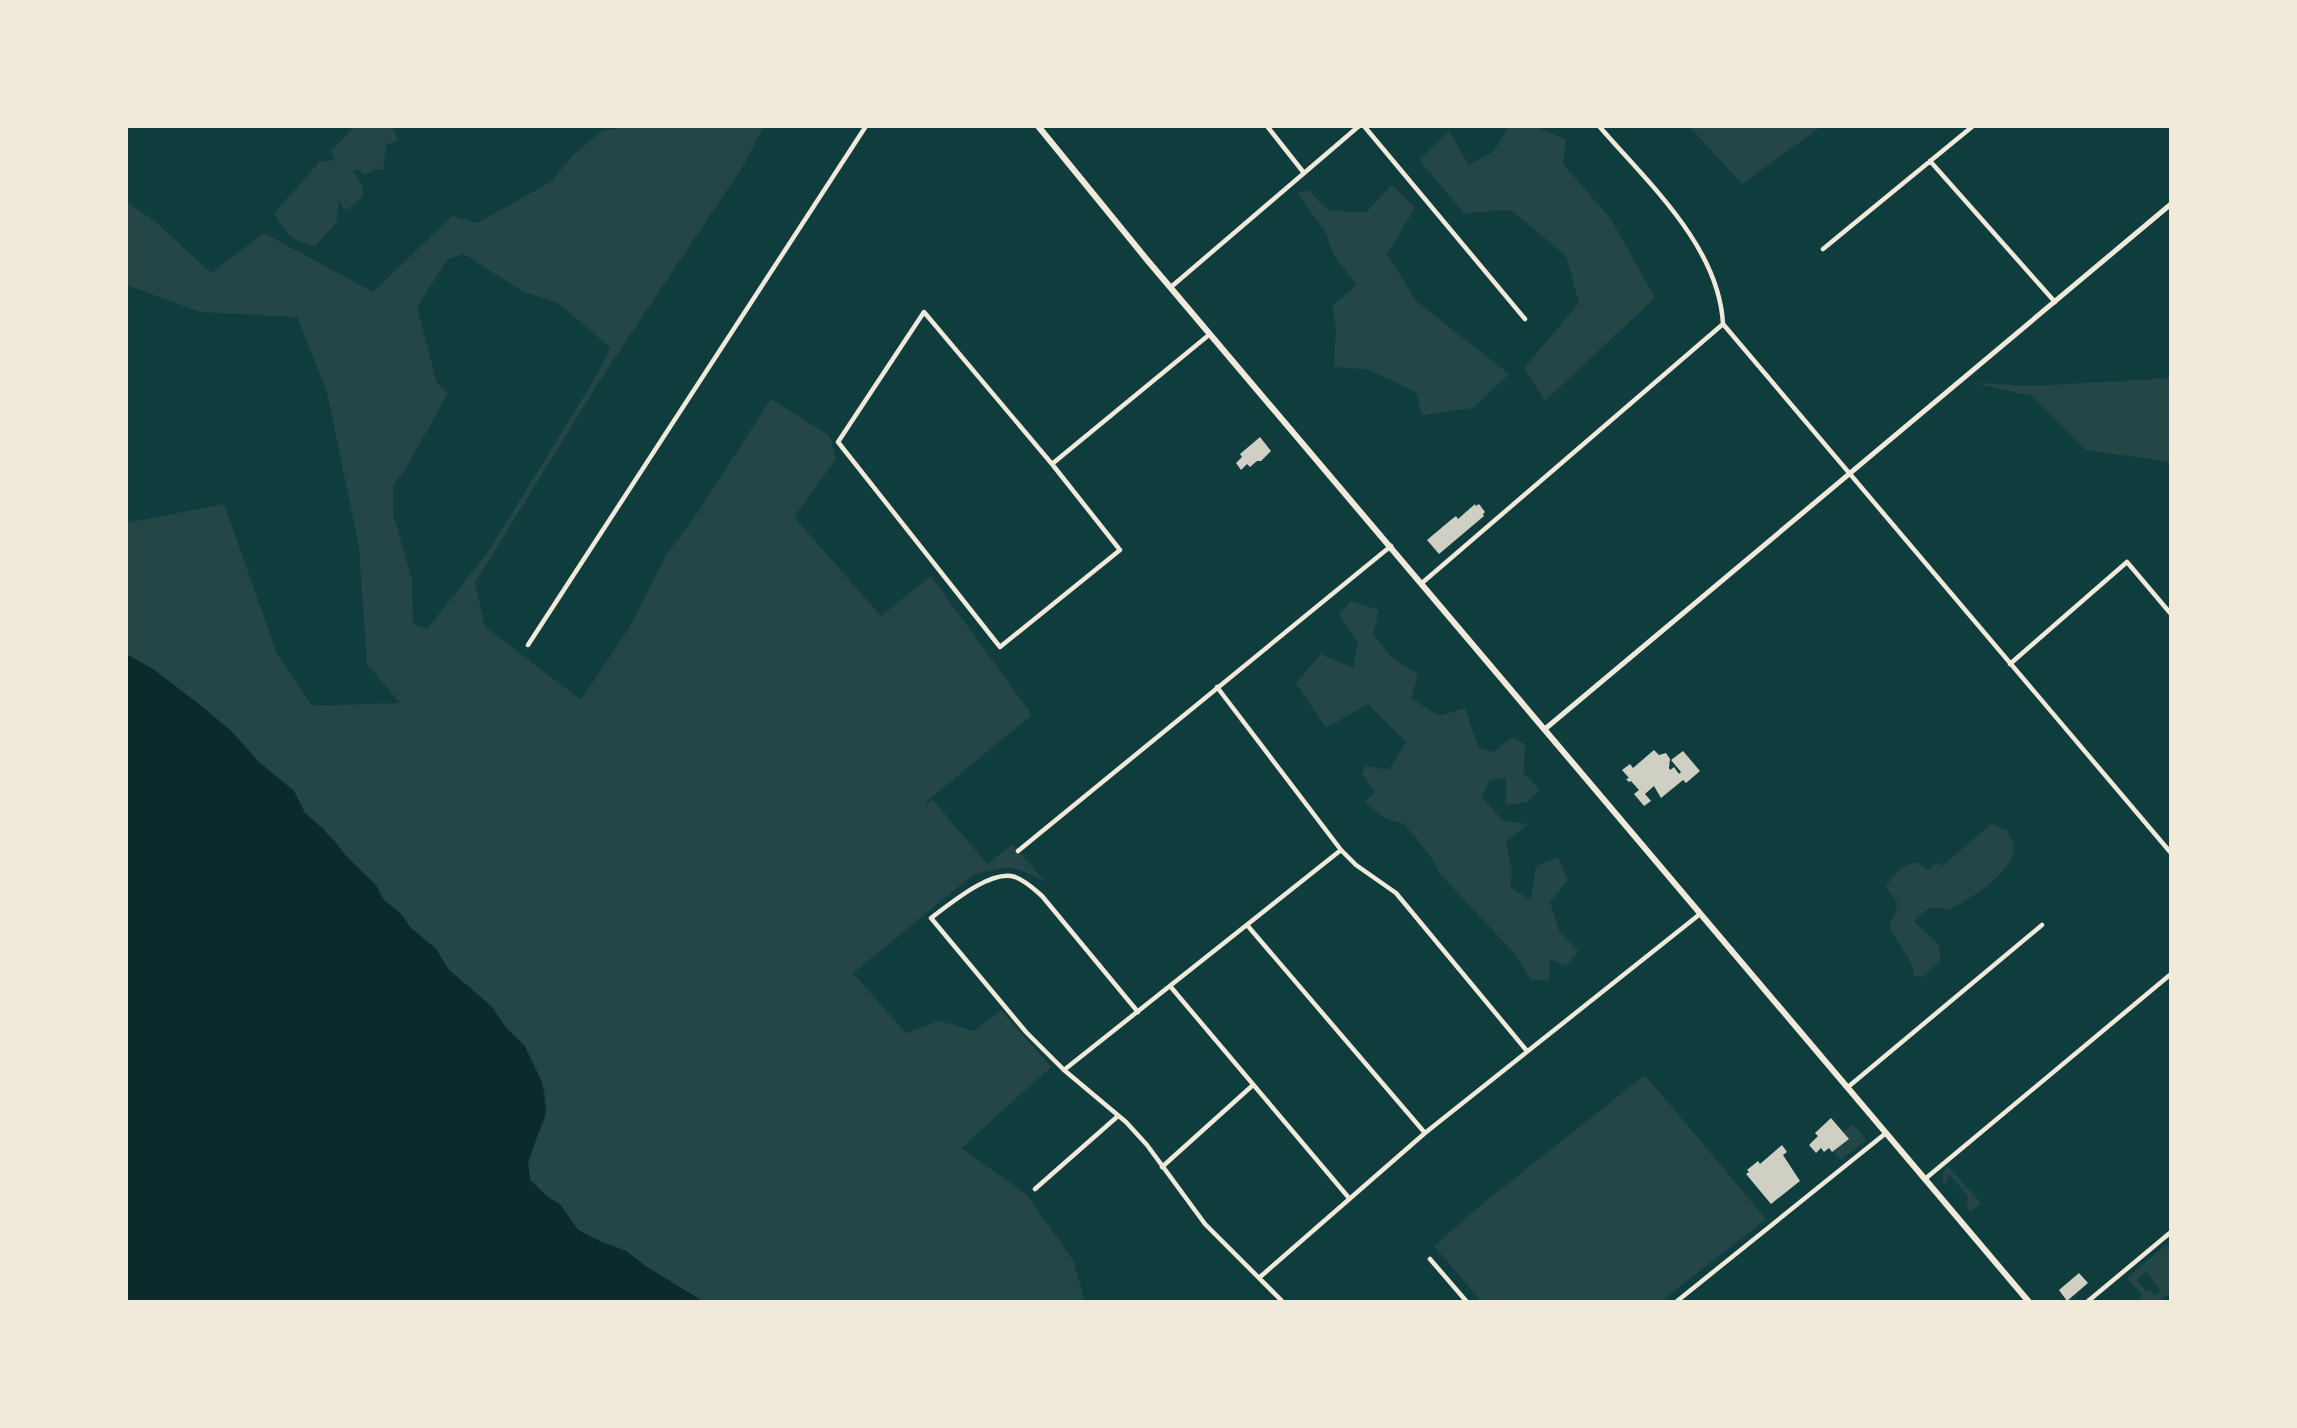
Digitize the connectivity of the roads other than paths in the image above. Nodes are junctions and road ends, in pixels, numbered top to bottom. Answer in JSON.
{"nodes":[{"id":1,"x":866,"y":126,"type":"edge"},
{"id":2,"x":1038,"y":126,"type":"edge"},
{"id":3,"x":1267,"y":126,"type":"edge"},
{"id":4,"x":1359,"y":126,"type":"edge"},
{"id":5,"x":1364,"y":126,"type":"edge"},
{"id":6,"x":1599,"y":126,"type":"edge"},
{"id":7,"x":1973,"y":126,"type":"edge"},
{"id":8,"x":1930,"y":161,"type":"junction"},
{"id":9,"x":1304,"y":173,"type":"junction"},
{"id":10,"x":2171,"y":204,"type":"edge"},
{"id":11,"x":1823,"y":249,"type":"dead end"},
{"id":12,"x":1171,"y":287,"type":"junction"},
{"id":13,"x":2055,"y":303,"type":"junction"},
{"id":14,"x":1525,"y":319,"type":"dead end"},
{"id":15,"x":1723,"y":324,"type":"junction"},
{"id":16,"x":1210,"y":334,"type":"junction"},
{"id":17,"x":1052,"y":464,"type":"junction"},
{"id":18,"x":1848,"y":474,"type":"junction"},
{"id":19,"x":1391,"y":545,"type":"junction"},
{"id":20,"x":1422,"y":583,"type":"junction"},
{"id":21,"x":2171,"y":614,"type":"edge"},
{"id":22,"x":528,"y":645,"type":"dead end"},
{"id":23,"x":2010,"y":664,"type":"junction"},
{"id":24,"x":1217,"y":687,"type":"junction"},
{"id":25,"x":1545,"y":729,"type":"junction"},
{"id":26,"x":1341,"y":850,"type":"junction"},
{"id":27,"x":1018,"y":851,"type":"dead end"},
{"id":28,"x":2171,"y":852,"type":"edge"},
{"id":29,"x":1701,"y":913,"type":"junction"},
{"id":30,"x":1247,"y":925,"type":"junction"},
{"id":31,"x":2042,"y":925,"type":"dead end"},
{"id":32,"x":2171,"y":974,"type":"edge"},
{"id":33,"x":1170,"y":986,"type":"junction"},
{"id":34,"x":1138,"y":1012,"type":"junction"},
{"id":35,"x":1527,"y":1051,"type":"junction"},
{"id":36,"x":1064,"y":1070,"type":"junction"},
{"id":37,"x":1253,"y":1085,"type":"junction"},
{"id":38,"x":1848,"y":1087,"type":"junction"},
{"id":39,"x":1118,"y":1116,"type":"junction"},
{"id":40,"x":1425,"y":1133,"type":"junction"},
{"id":41,"x":1886,"y":1133,"type":"junction"},
{"id":42,"x":1162,"y":1167,"type":"junction"},
{"id":43,"x":1925,"y":1179,"type":"junction"},
{"id":44,"x":1035,"y":1189,"type":"dead end"},
{"id":45,"x":1349,"y":1198,"type":"junction"},
{"id":46,"x":2171,"y":1232,"type":"edge"},
{"id":47,"x":1430,"y":1259,"type":"dead end"},
{"id":48,"x":1260,"y":1277,"type":"junction"},
{"id":49,"x":1283,"y":1302,"type":"edge"},
{"id":50,"x":1467,"y":1302,"type":"edge"},
{"id":51,"x":1676,"y":1302,"type":"edge"},
{"id":52,"x":2029,"y":1302,"type":"edge"},
{"id":53,"x":2087,"y":1302,"type":"edge"}],
"edges":[{"from":1,"to":22,"type":"street"},
{"from":2,"to":12,"type":"main road"},
{"from":3,"to":9,"type":"street"},
{"from":4,"to":9,"type":"street"},
{"from":5,"to":14,"type":"street"},
{"from":6,"to":15,"type":"street"},
{"from":7,"to":8,"type":"street"},
{"from":8,"to":11,"type":"street"},
{"from":8,"to":13,"type":"street"},
{"from":9,"to":12,"type":"street"},
{"from":10,"to":13,"type":"street"},
{"from":12,"to":16,"type":"main road"},
{"from":13,"to":18,"type":"street"},
{"from":15,"to":18,"type":"street"},
{"from":15,"to":20,"type":"street"},
{"from":16,"to":17,"type":"street"},
{"from":16,"to":19,"type":"main road"},
{"from":17,"to":17,"type":"street"},
{"from":18,"to":23,"type":"street"},
{"from":18,"to":25,"type":"street"},
{"from":19,"to":20,"type":"main road"},
{"from":19,"to":24,"type":"street"},
{"from":20,"to":25,"type":"main road"},
{"from":21,"to":23,"type":"street"},
{"from":23,"to":28,"type":"street"},
{"from":24,"to":26,"type":"street"},
{"from":24,"to":27,"type":"street"},
{"from":25,"to":29,"type":"main road"},
{"from":26,"to":30,"type":"street"},
{"from":26,"to":35,"type":"street"},
{"from":29,"to":35,"type":"street"},
{"from":29,"to":38,"type":"main road"},
{"from":30,"to":33,"type":"street"},
{"from":30,"to":40,"type":"street"},
{"from":31,"to":38,"type":"street"},
{"from":32,"to":43,"type":"street"},
{"from":33,"to":34,"type":"street"},
{"from":33,"to":37,"type":"street"},
{"from":34,"to":36,"type":"street"},
{"from":34,"to":36,"type":"street"},
{"from":35,"to":40,"type":"street"},
{"from":36,"to":39,"type":"street"},
{"from":37,"to":42,"type":"street"},
{"from":37,"to":45,"type":"street"},
{"from":38,"to":41,"type":"main road"},
{"from":39,"to":42,"type":"street"},
{"from":39,"to":44,"type":"street"},
{"from":40,"to":45,"type":"street"},
{"from":41,"to":43,"type":"main road"},
{"from":41,"to":51,"type":"street"},
{"from":42,"to":48,"type":"street"},
{"from":43,"to":52,"type":"main road"},
{"from":45,"to":48,"type":"street"},
{"from":46,"to":53,"type":"street"},
{"from":47,"to":50,"type":"street"},
{"from":48,"to":49,"type":"street"}]}
